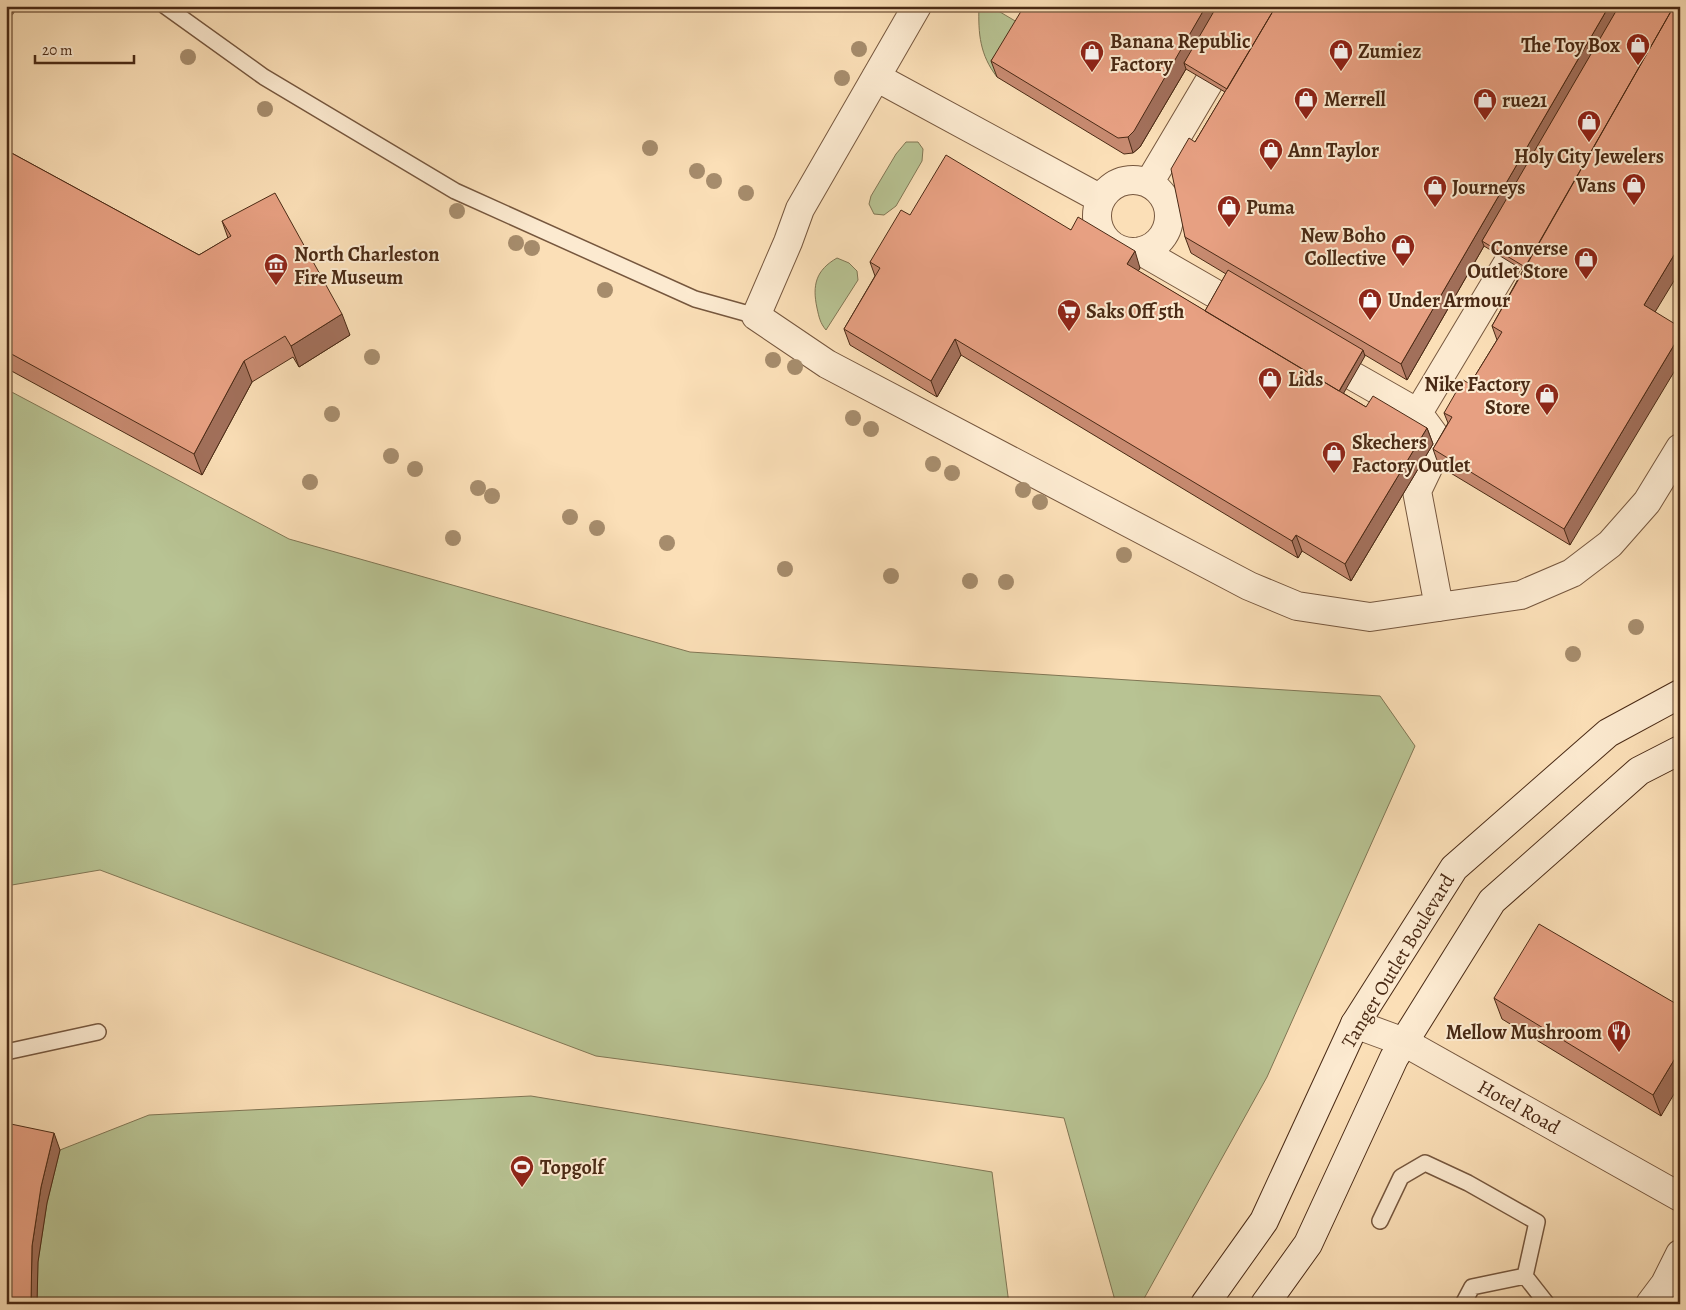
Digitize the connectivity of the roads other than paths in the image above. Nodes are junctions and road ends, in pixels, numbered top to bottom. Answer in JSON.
{"nodes":[{"id":1,"x":165,"y":6,"type":"edge"},
{"id":2,"x":917,"y":6,"type":"edge"},
{"id":3,"x":876,"y":76,"type":"junction"},
{"id":4,"x":1209,"y":82,"type":"edge"},
{"id":5,"x":1149,"y":183,"type":"junction"},
{"id":6,"x":1101,"y":199,"type":"junction"},
{"id":7,"x":1141,"y":250,"type":"junction"},
{"id":8,"x":1509,"y":261,"type":"edge"},
{"id":9,"x":1219,"y":296,"type":"edge"},
{"id":10,"x":756,"y":316,"type":"junction"},
{"id":11,"x":1353,"y":376,"type":"edge"},
{"id":12,"x":1418,"y":413,"type":"junction"},
{"id":13,"x":1680,"y":448,"type":"edge"},
{"id":14,"x":1439,"y":607,"type":"junction"},
{"id":15,"x":1680,"y":694,"type":"edge"},
{"id":16,"x":1680,"y":750,"type":"edge"},
{"id":17,"x":1356,"y":1024,"type":"junction"},
{"id":18,"x":98,"y":1032,"type":"dead end"},
{"id":19,"x":1404,"y":1042,"type":"junction"},
{"id":20,"x":6,"y":1052,"type":"edge"},
{"id":21,"x":1680,"y":1197,"type":"edge"},
{"id":22,"x":1380,"y":1221,"type":"dead end"},
{"id":23,"x":1680,"y":1254,"type":"edge"},
{"id":24,"x":1526,"y":1276,"type":"junction"},
{"id":25,"x":1205,"y":1304,"type":"edge"},
{"id":26,"x":1266,"y":1304,"type":"edge"},
{"id":27,"x":1462,"y":1304,"type":"edge"},
{"id":28,"x":1547,"y":1304,"type":"edge"},
{"id":29,"x":1650,"y":1304,"type":"edge"}],
"edges":[{"from":1,"to":10,"type":"lane"},
{"from":2,"to":3,"type":"street"},
{"from":3,"to":6,"type":"street"},
{"from":3,"to":10,"type":"street"},
{"from":4,"to":5,"type":"street"},
{"from":5,"to":6,"type":"street"},
{"from":5,"to":7,"type":"street"},
{"from":6,"to":7,"type":"street"},
{"from":7,"to":9,"type":"street"},
{"from":8,"to":12,"type":"street"},
{"from":10,"to":14,"type":"street"},
{"from":11,"to":12,"type":"street"},
{"from":12,"to":14,"type":"street"},
{"from":13,"to":14,"type":"street"},
{"from":15,"to":17,"type":"street","name":"Tanger Outlet Boulevard"},
{"from":16,"to":19,"type":"street"},
{"from":17,"to":19,"type":"street","name":"Hotel Road"},
{"from":17,"to":25,"type":"street","name":"Tanger Outlet Boulevard"},
{"from":18,"to":20,"type":"lane"},
{"from":19,"to":21,"type":"street","name":"Hotel Road"},
{"from":19,"to":26,"type":"street"},
{"from":22,"to":24,"type":"lane"},
{"from":23,"to":29,"type":"street"},
{"from":24,"to":27,"type":"lane"},
{"from":24,"to":28,"type":"lane"}]}
